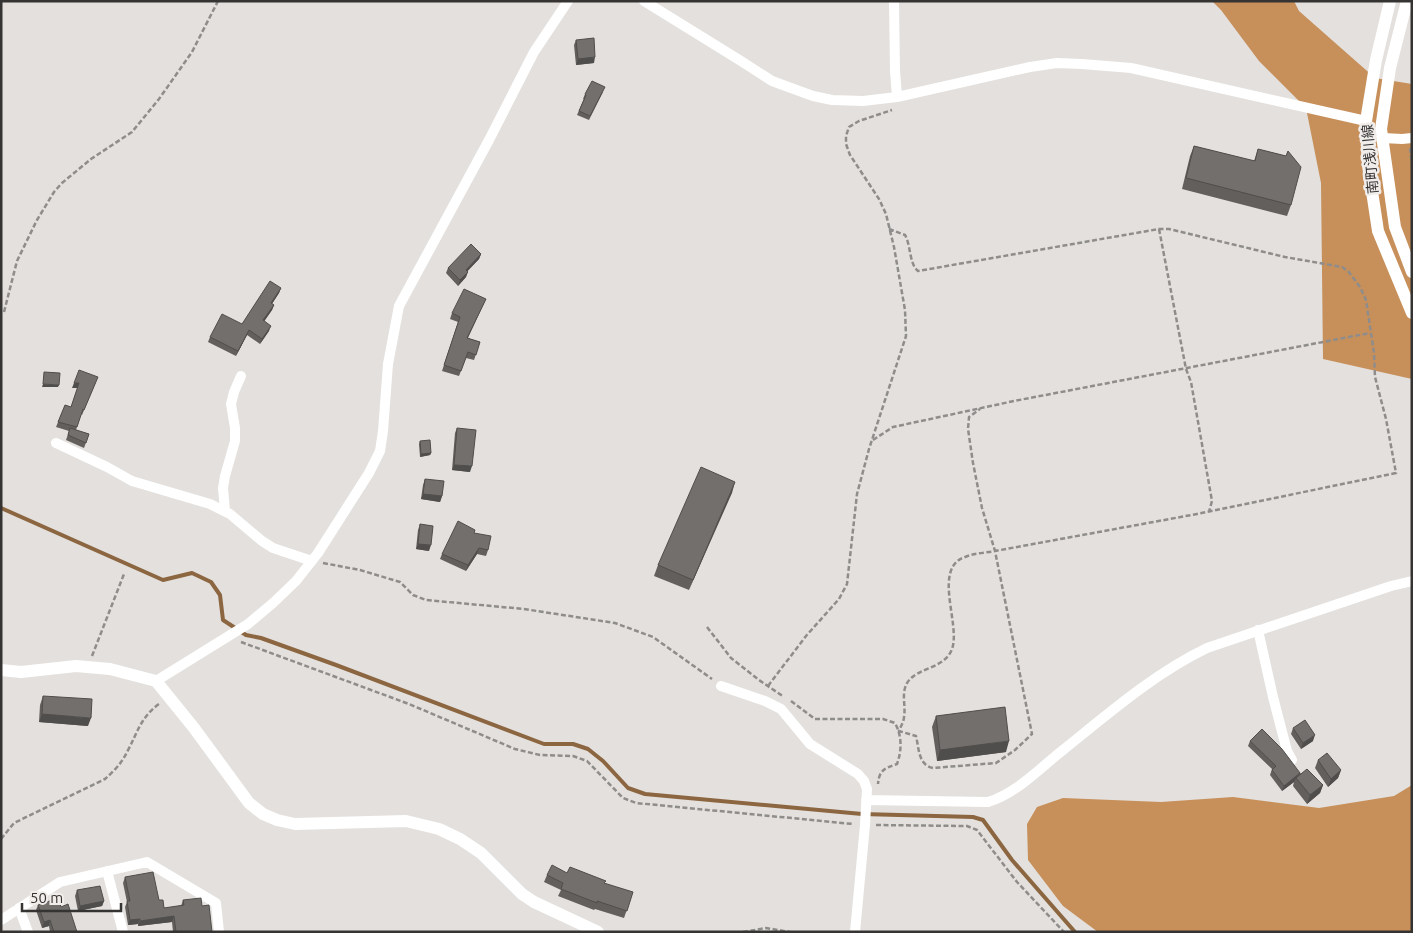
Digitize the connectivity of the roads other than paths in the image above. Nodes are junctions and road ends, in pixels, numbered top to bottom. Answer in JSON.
{"nodes":[{"id":1,"x":568,"y":1,"type":"edge"},
{"id":2,"x":644,"y":1,"type":"edge"},
{"id":3,"x":894,"y":1,"type":"edge"},
{"id":4,"x":1390,"y":1,"type":"edge"},
{"id":5,"x":1407,"y":1,"type":"edge"},
{"id":6,"x":897,"y":97,"type":"junction"},
{"id":7,"x":1366,"y":121,"type":"junction"},
{"id":8,"x":1382,"y":138,"type":"junction"},
{"id":9,"x":1410,"y":138,"type":"edge"},
{"id":10,"x":1412,"y":272,"type":"edge"},
{"id":11,"x":1412,"y":313,"type":"edge"},
{"id":12,"x":241,"y":376,"type":"dead end"},
{"id":13,"x":56,"y":443,"type":"dead end"},
{"id":14,"x":225,"y":511,"type":"junction"},
{"id":15,"x":312,"y":561,"type":"junction"},
{"id":16,"x":1412,"y":581,"type":"edge"},
{"id":17,"x":1258,"y":630,"type":"junction"},
{"id":18,"x":1,"y":670,"type":"edge"},
{"id":19,"x":156,"y":682,"type":"junction"},
{"id":20,"x":721,"y":686,"type":"road end"},
{"id":21,"x":1292,"y":760,"type":"edge"},
{"id":22,"x":871,"y":800,"type":"junction"},
{"id":23,"x":107,"y":871,"type":"junction"},
{"id":24,"x":20,"y":908,"type":"junction"},
{"id":25,"x":1,"y":920,"type":"edge"},
{"id":26,"x":28,"y":932,"type":"edge"},
{"id":27,"x":123,"y":932,"type":"edge"},
{"id":28,"x":219,"y":932,"type":"edge"},
{"id":29,"x":598,"y":932,"type":"edge"},
{"id":30,"x":855,"y":932,"type":"edge"}],
"edges":[{"from":1,"to":15,"type":"street"},
{"from":2,"to":6,"type":"street"},
{"from":3,"to":6,"type":"street"},
{"from":4,"to":7,"type":"street","name":"南町浅川線"},
{"from":5,"to":8,"type":"street","name":"南町浅川線"},
{"from":6,"to":7,"type":"street"},
{"from":7,"to":11,"type":"street","name":"南町浅川線"},
{"from":8,"to":9,"type":"street"},
{"from":8,"to":10,"type":"street","name":"南町浅川線"},
{"from":12,"to":14,"type":"street"},
{"from":13,"to":14,"type":"street"},
{"from":14,"to":15,"type":"street"},
{"from":15,"to":19,"type":"street"},
{"from":16,"to":17,"type":"street"},
{"from":17,"to":21,"type":"street"},
{"from":17,"to":22,"type":"street"},
{"from":18,"to":19,"type":"street"},
{"from":19,"to":29,"type":"street"},
{"from":20,"to":22,"type":"street"},
{"from":22,"to":30,"type":"street"},
{"from":23,"to":24,"type":"street"},
{"from":23,"to":27,"type":"street"},
{"from":23,"to":28,"type":"street"},
{"from":24,"to":25,"type":"street"},
{"from":24,"to":26,"type":"street"}]}
